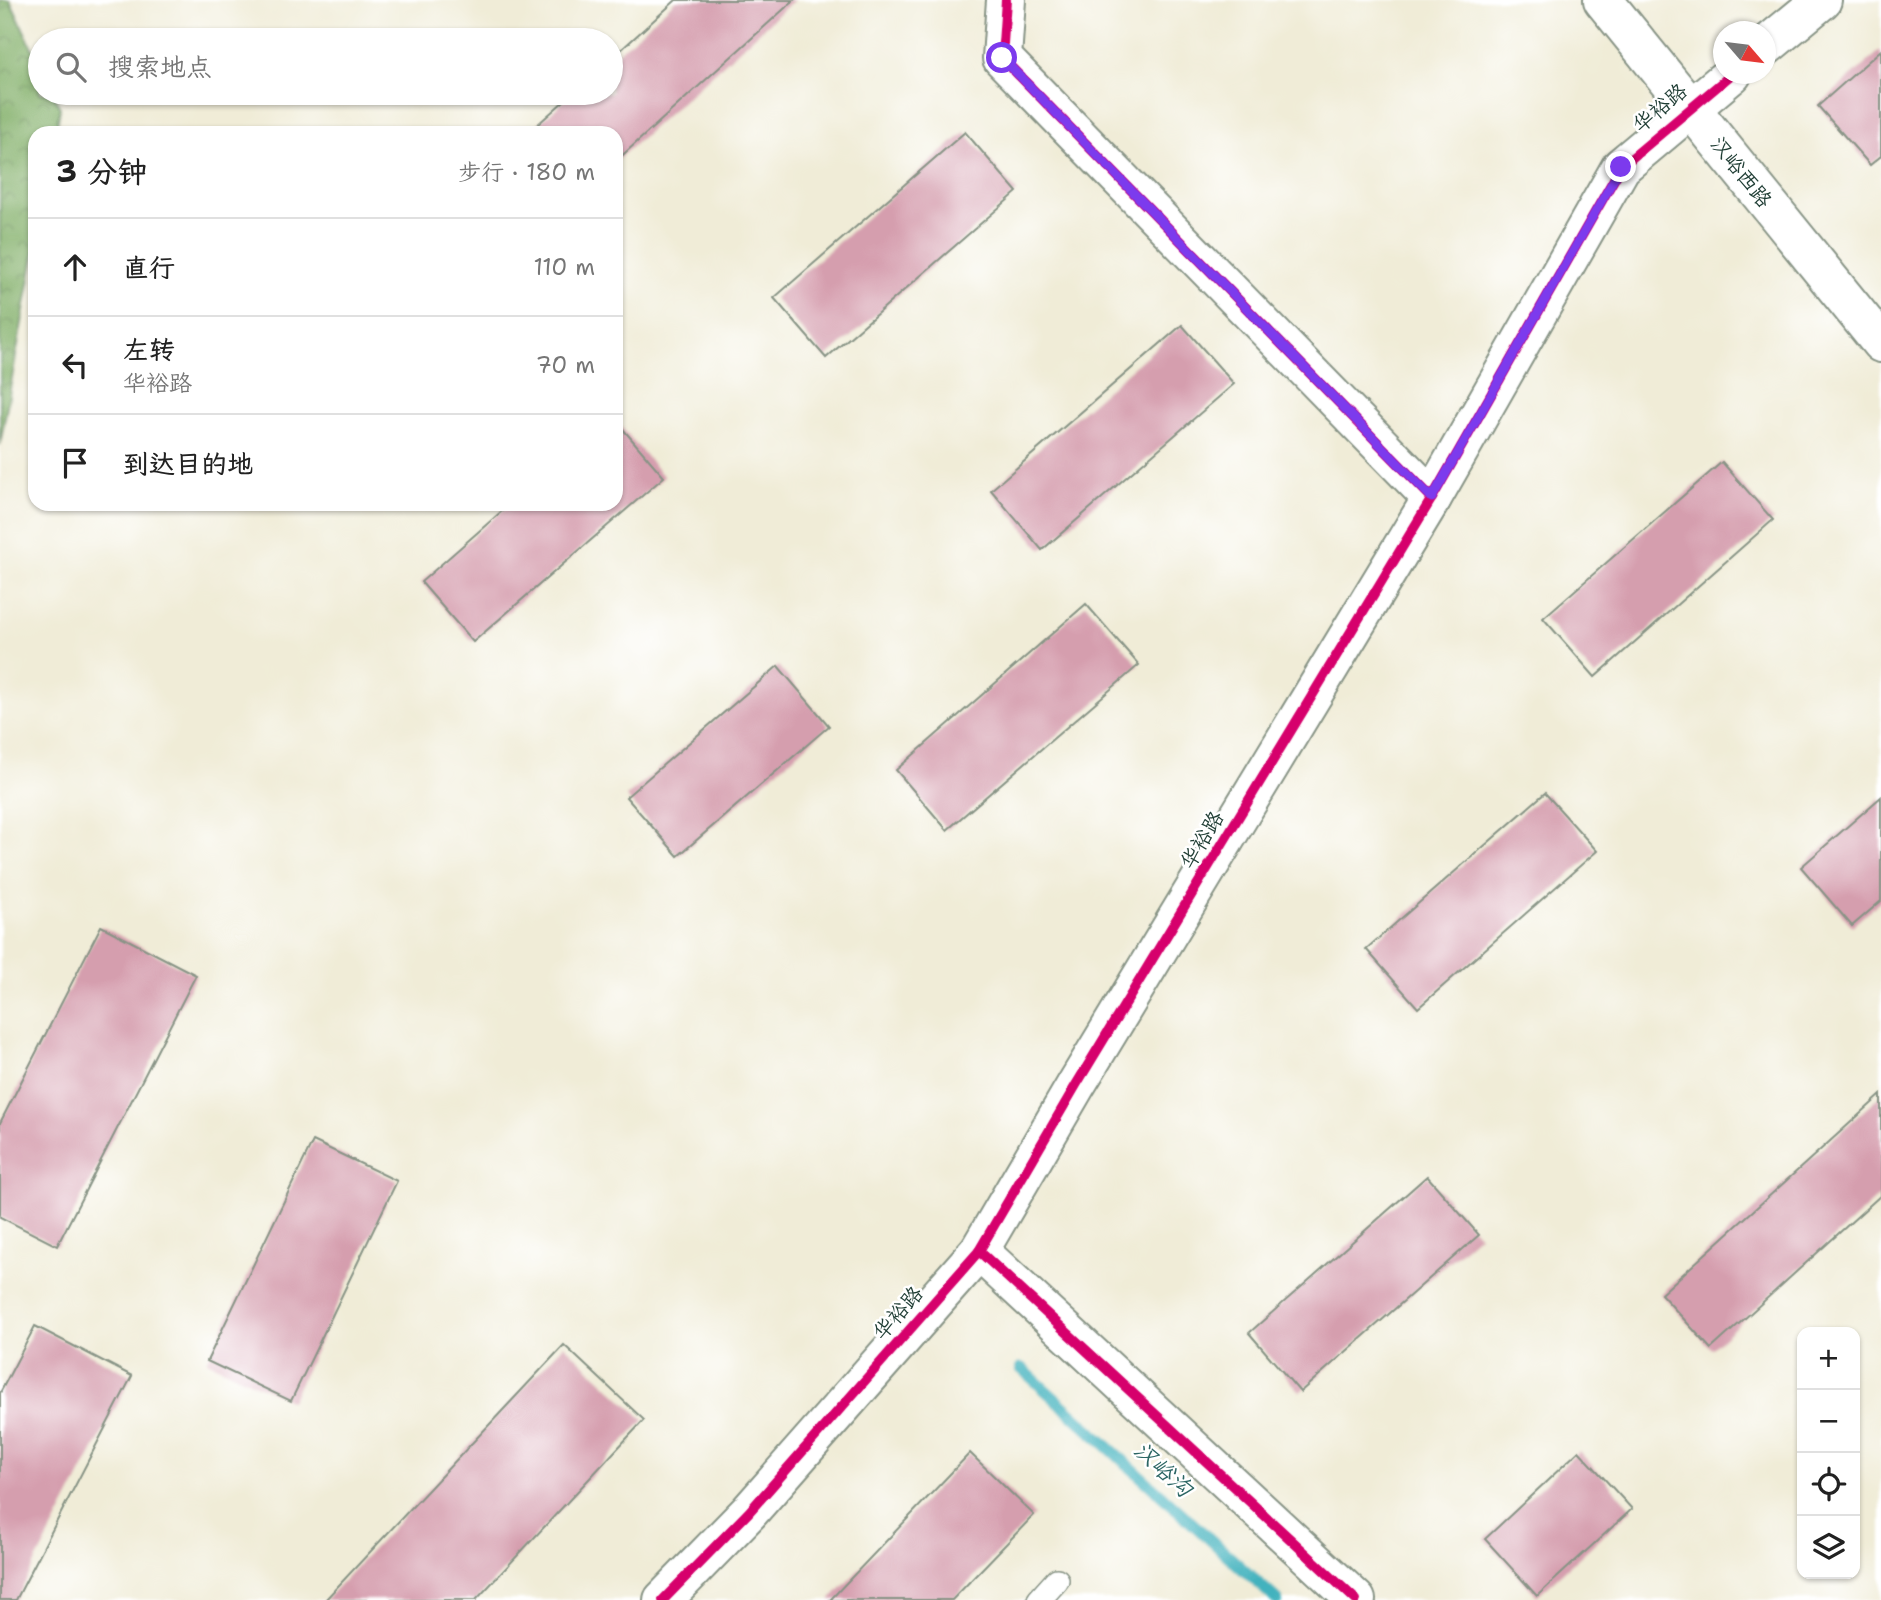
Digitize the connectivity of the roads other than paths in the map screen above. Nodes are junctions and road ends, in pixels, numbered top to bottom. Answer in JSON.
{"nodes":[{"id":1,"x":1006,"y":0,"type":"edge"},
{"id":2,"x":1603,"y":0,"type":"edge"},
{"id":3,"x":1822,"y":0,"type":"edge"},
{"id":4,"x":1776,"y":38,"type":"edge"},
{"id":5,"x":1719,"y":84,"type":"edge"},
{"id":6,"x":1689,"y":108,"type":"junction"},
{"id":7,"x":1881,"y":343,"type":"edge"},
{"id":8,"x":1432,"y":498,"type":"junction"},
{"id":9,"x":979,"y":1251,"type":"junction"},
{"id":10,"x":1057,"y":1580,"type":"dead end"},
{"id":11,"x":663,"y":1600,"type":"edge"},
{"id":12,"x":1039,"y":1600,"type":"edge"},
{"id":13,"x":1356,"y":1600,"type":"edge"}],
"edges":[{"from":1,"to":8,"type":"street"},
{"from":2,"to":6,"type":"street","name":"汉峪西路"},
{"from":3,"to":4,"type":"street"},
{"from":5,"to":6,"type":"street","name":"华裕路"},
{"from":6,"to":7,"type":"street","name":"汉峪西路"},
{"from":6,"to":8,"type":"street","name":"华裕路"},
{"from":8,"to":9,"type":"street","name":"华裕路"},
{"from":9,"to":11,"type":"street","name":"华裕路"},
{"from":9,"to":13,"type":"street"},
{"from":10,"to":12,"type":"lane"}]}
